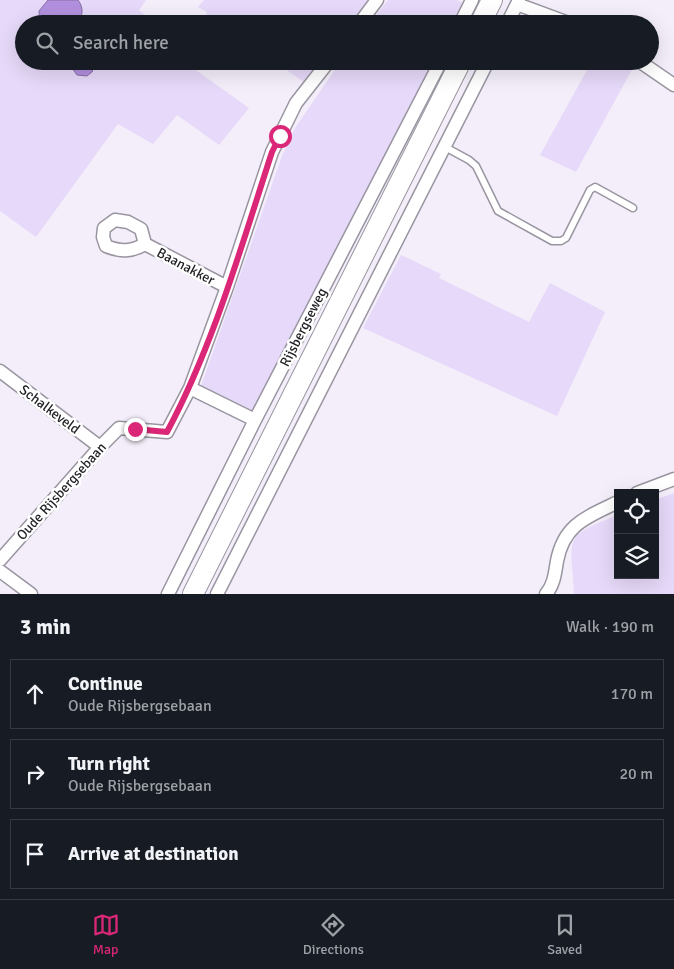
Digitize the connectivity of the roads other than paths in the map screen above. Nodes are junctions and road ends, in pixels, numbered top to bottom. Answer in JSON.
{"nodes":[{"id":1,"x":378,"y":0,"type":"edge"},
{"id":2,"x":472,"y":0,"type":"edge"},
{"id":3,"x":492,"y":0,"type":"edge"},
{"id":4,"x":518,"y":2,"type":"edge"},
{"id":5,"x":366,"y":15,"type":"edge"},
{"id":6,"x":464,"y":15,"type":"edge"},
{"id":7,"x":484,"y":15,"type":"edge"},
{"id":8,"x":512,"y":15,"type":"edge"},
{"id":9,"x":549,"y":15,"type":"edge"},
{"id":10,"x":322,"y":70,"type":"edge"},
{"id":11,"x":436,"y":70,"type":"edge"},
{"id":12,"x":456,"y":70,"type":"edge"},
{"id":13,"x":484,"y":70,"type":"edge"},
{"id":14,"x":652,"y":70,"type":"edge"},
{"id":15,"x":674,"y":85,"type":"edge"},
{"id":16,"x":445,"y":147,"type":"junction"},
{"id":17,"x":633,"y":208,"type":"dead end"},
{"id":18,"x":145,"y":244,"type":"dead end"},
{"id":19,"x":228,"y":288,"type":"junction"},
{"id":20,"x":0,"y":371,"type":"edge"},
{"id":21,"x":190,"y":388,"type":"junction"},
{"id":22,"x":255,"y":420,"type":"junction"},
{"id":23,"x":100,"y":447,"type":"junction"},
{"id":24,"x":674,"y":479,"type":"edge"},
{"id":25,"x":648,"y":489,"type":"edge"},
{"id":26,"x":614,"y":504,"type":"edge"},
{"id":27,"x":0,"y":560,"type":"edge"},
{"id":28,"x":0,"y":571,"type":"edge"},
{"id":29,"x":31,"y":594,"type":"edge"},
{"id":30,"x":168,"y":594,"type":"edge"},
{"id":31,"x":192,"y":594,"type":"edge"},
{"id":32,"x":216,"y":594,"type":"edge"},
{"id":33,"x":546,"y":594,"type":"edge"}],
"edges":[{"from":1,"to":5,"type":"street"},
{"from":2,"to":6,"type":"street"},
{"from":3,"to":7,"type":"main road"},
{"from":4,"to":8,"type":"street"},
{"from":4,"to":9,"type":"street"},
{"from":10,"to":19,"type":"street","name":"Oude Rijsbergsebaan"},
{"from":11,"to":22,"type":"street","name":"Rijsbergseweg"},
{"from":12,"to":31,"type":"main road","name":"Rijsbergseweg"},
{"from":13,"to":16,"type":"street"},
{"from":14,"to":15,"type":"street"},
{"from":16,"to":17,"type":"lane"},
{"from":16,"to":32,"type":"street"},
{"from":18,"to":19,"type":"street","name":"Baanakker"},
{"from":19,"to":21,"type":"street","name":"Oude Rijsbergsebaan"},
{"from":20,"to":23,"type":"street","name":"Schalkeveld"},
{"from":21,"to":22,"type":"street"},
{"from":21,"to":23,"type":"street","name":"Oude Rijsbergsebaan"},
{"from":22,"to":30,"type":"street","name":"Rijsbergseweg"},
{"from":23,"to":27,"type":"street","name":"Oude Rijsbergsebaan"},
{"from":24,"to":25,"type":"street"},
{"from":26,"to":33,"type":"street"},
{"from":28,"to":29,"type":"street"}]}
